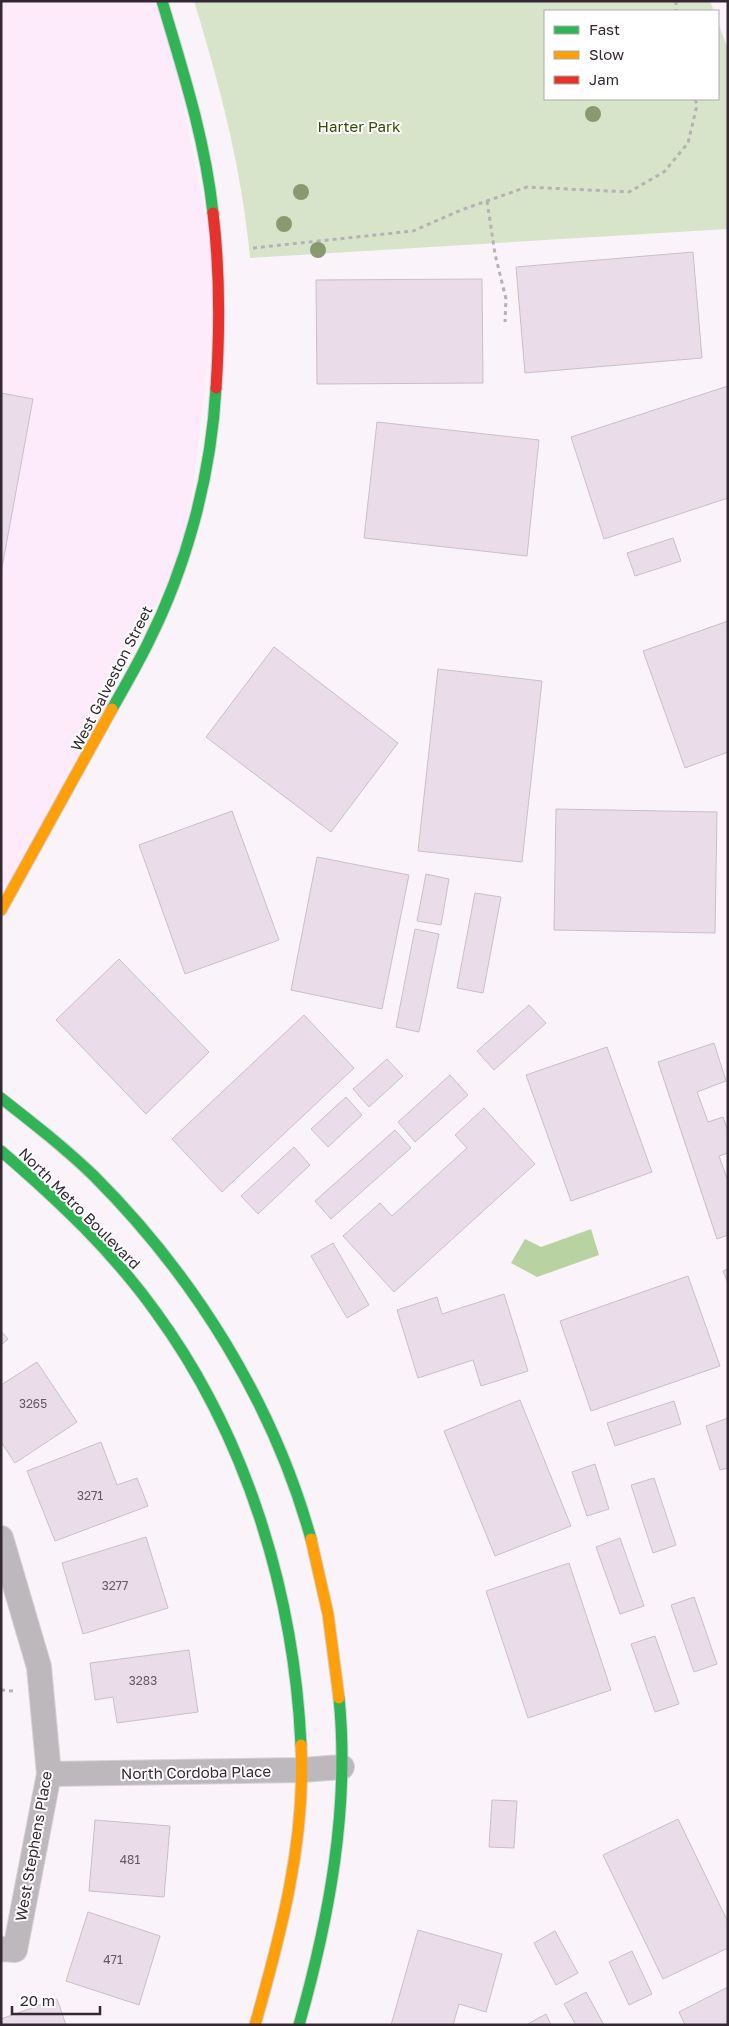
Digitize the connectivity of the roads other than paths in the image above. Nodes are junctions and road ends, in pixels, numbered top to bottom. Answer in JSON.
{"nodes":[{"id":1,"x":162,"y":1,"type":"edge"},
{"id":2,"x":1,"y":910,"type":"edge"},
{"id":3,"x":1,"y":1098,"type":"edge"},
{"id":4,"x":1,"y":1151,"type":"edge"},
{"id":5,"x":1,"y":1538,"type":"edge"},
{"id":6,"x":342,"y":1767,"type":"junction"},
{"id":7,"x":302,"y":1770,"type":"junction"},
{"id":8,"x":49,"y":1774,"type":"junction"},
{"id":9,"x":8,"y":1949,"type":"edge"},
{"id":10,"x":255,"y":2025,"type":"edge"},
{"id":11,"x":299,"y":2025,"type":"edge"}],
"edges":[{"from":1,"to":2,"type":"street","name":"West Galveston Street"},
{"from":3,"to":6,"type":"street","name":"North Metro Boulevard"},
{"from":4,"to":7,"type":"street","name":"North Metro Boulevard"},
{"from":5,"to":8,"type":"street","name":"West Stephens Place"},
{"from":6,"to":7,"type":"street","name":"North Cordoba Place"},
{"from":6,"to":11,"type":"street","name":"North Metro Boulevard"},
{"from":7,"to":8,"type":"street","name":"North Cordoba Place"},
{"from":7,"to":10,"type":"street","name":"North Metro Boulevard"},
{"from":8,"to":9,"type":"street","name":"West Stephens Place"}]}
